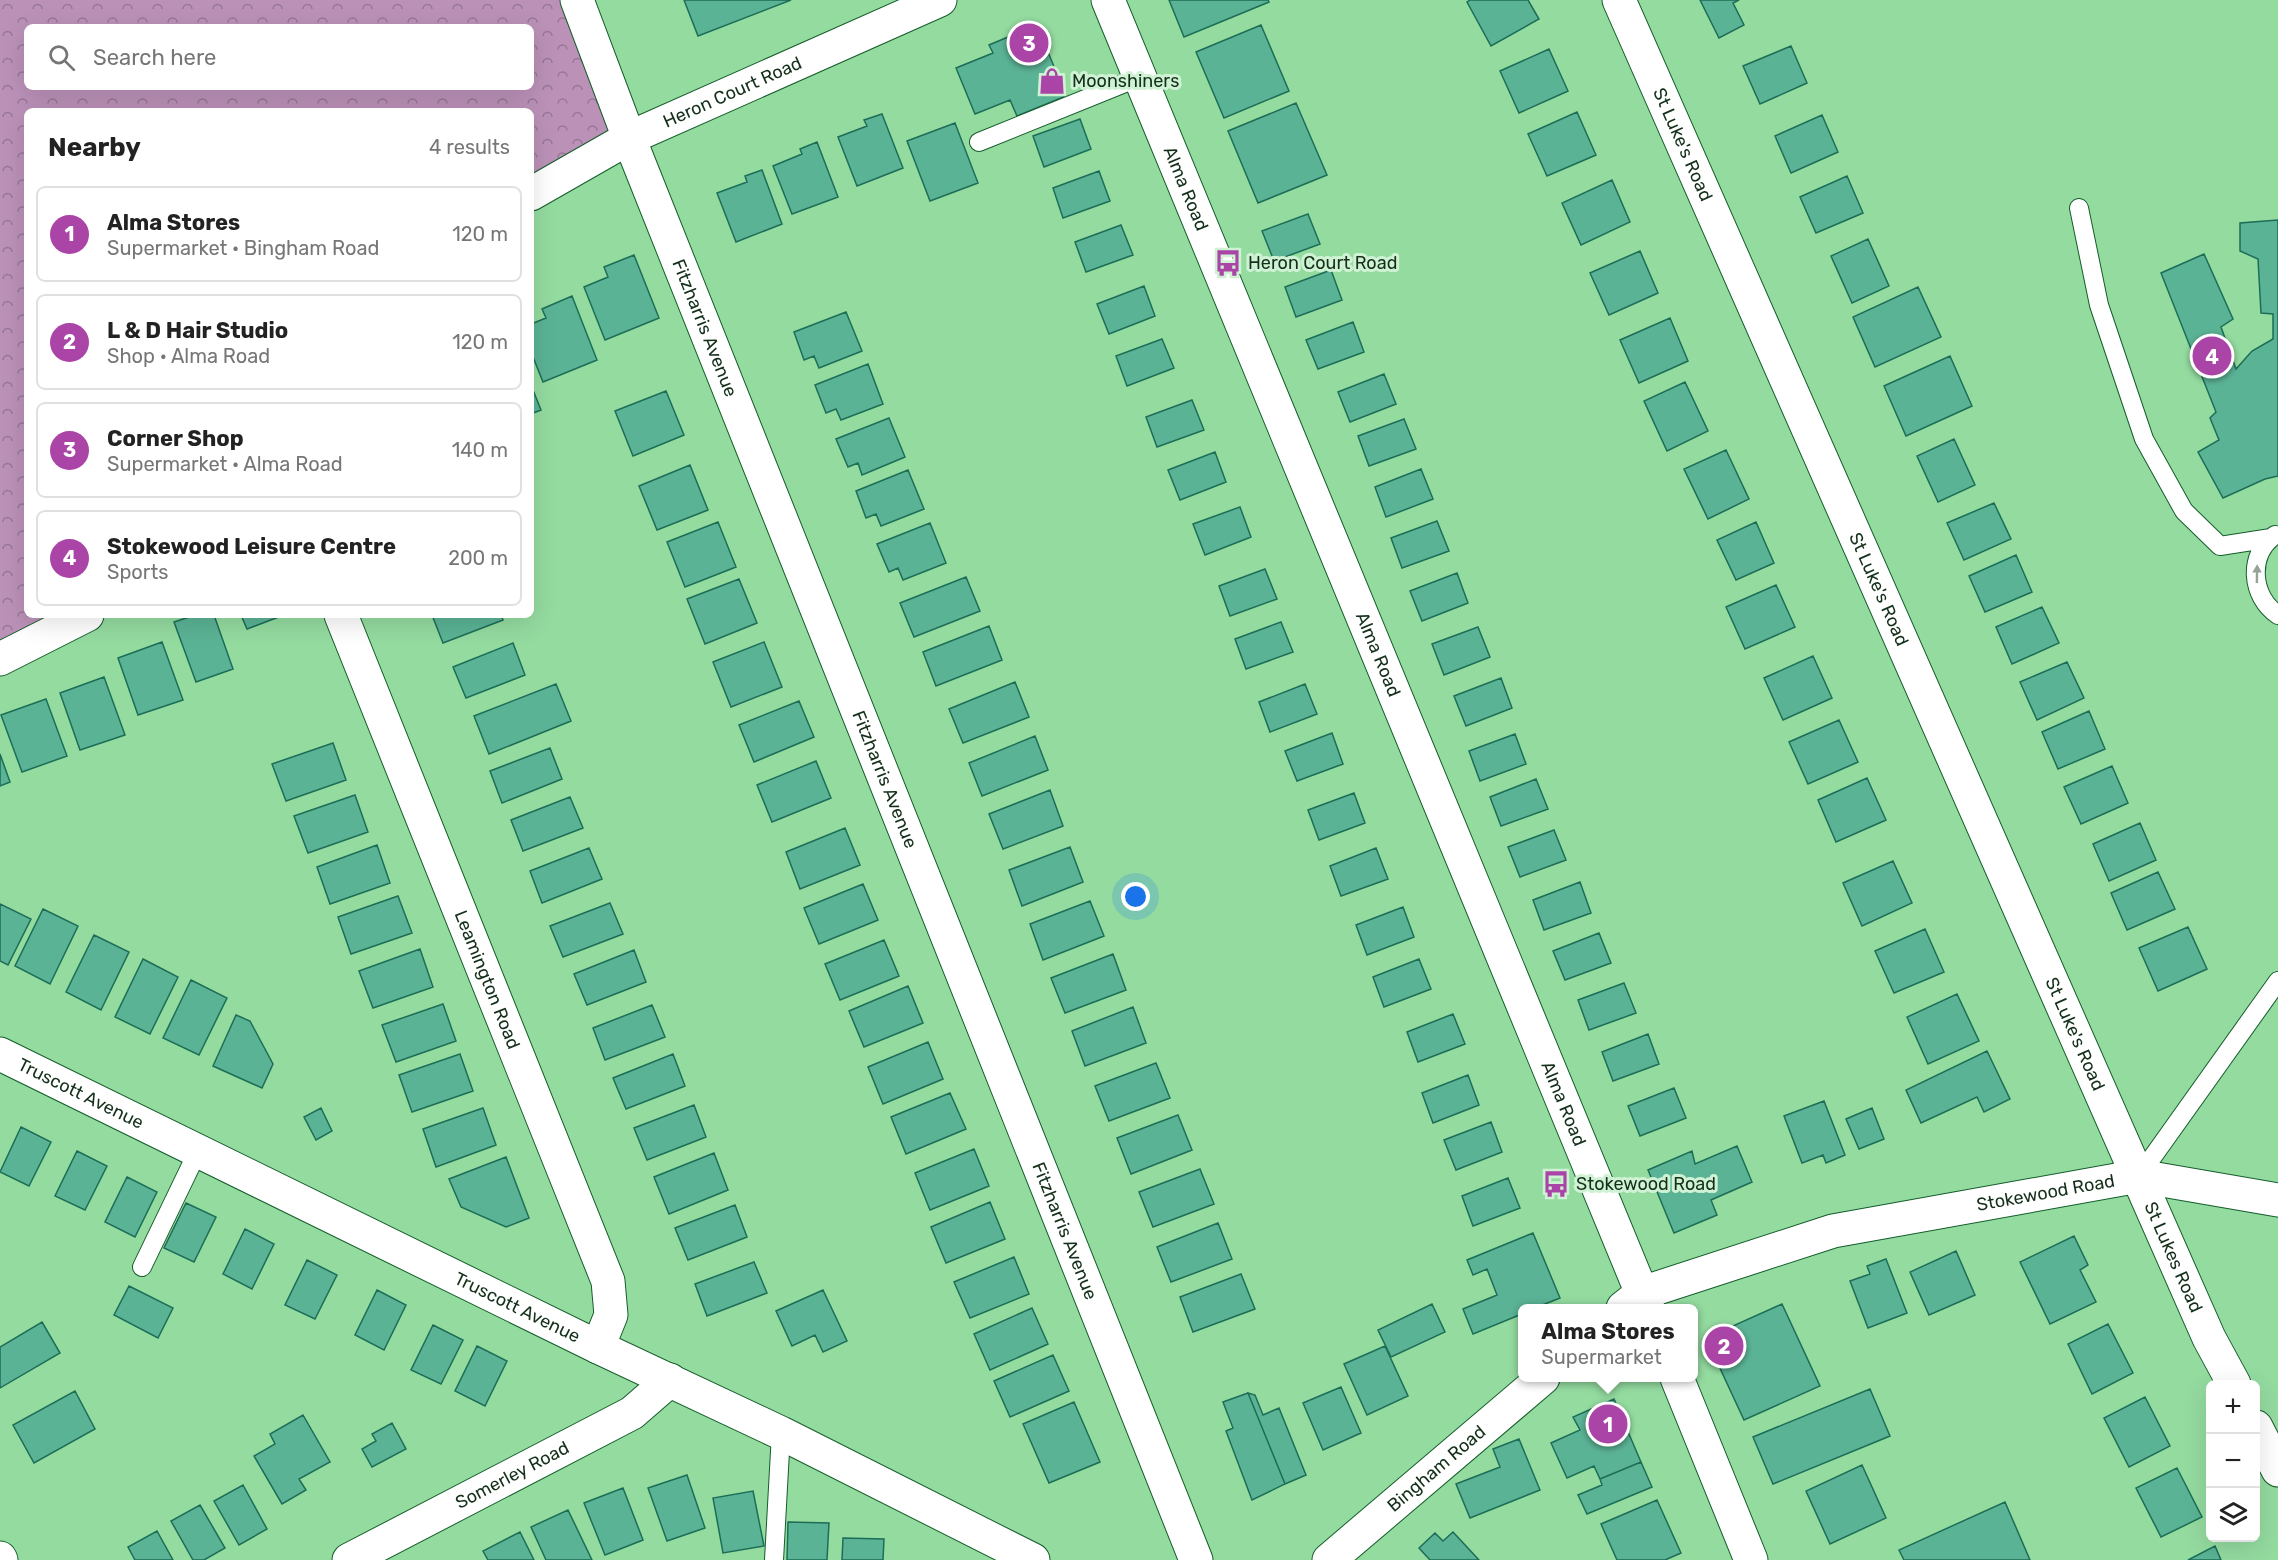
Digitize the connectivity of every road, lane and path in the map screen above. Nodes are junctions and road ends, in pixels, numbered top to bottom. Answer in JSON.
{"nodes":[{"id":1,"x":577,"y":0,"type":"edge"},
{"id":2,"x":940,"y":0,"type":"edge"},
{"id":3,"x":1108,"y":0,"type":"edge"},
{"id":4,"x":1619,"y":0,"type":"edge"},
{"id":5,"x":1140,"y":77,"type":"junction"},
{"id":6,"x":629,"y":138,"type":"junction"},
{"id":7,"x":979,"y":142,"type":"dead end"},
{"id":8,"x":534,"y":192,"type":"edge"},
{"id":9,"x":2079,"y":208,"type":"dead end"},
{"id":10,"x":2274,"y":536,"type":"edge"},
{"id":11,"x":2278,"y":615,"type":"edge"},
{"id":12,"x":81,"y":618,"type":"edge"},
{"id":13,"x":342,"y":618,"type":"edge"},
{"id":14,"x":0,"y":659,"type":"edge"},
{"id":15,"x":2278,"y":981,"type":"edge"},
{"id":16,"x":0,"y":1054,"type":"edge"},
{"id":17,"x":198,"y":1151,"type":"junction"},
{"id":18,"x":2139,"y":1176,"type":"junction"},
{"id":19,"x":2278,"y":1200,"type":"edge"},
{"id":20,"x":142,"y":1267,"type":"dead end"},
{"id":21,"x":1638,"y":1303,"type":"edge"},
{"id":22,"x":598,"y":1347,"type":"junction"},
{"id":23,"x":670,"y":1380,"type":"junction"},
{"id":24,"x":2232,"y":1380,"type":"edge"},
{"id":25,"x":1537,"y":1382,"type":"edge"},
{"id":26,"x":1679,"y":1382,"type":"edge"},
{"id":27,"x":781,"y":1433,"type":"junction"},
{"id":28,"x":2260,"y":1434,"type":"edge"},
{"id":29,"x":2278,"y":1470,"type":"edge"},
{"id":30,"x":349,"y":1560,"type":"edge"},
{"id":31,"x":774,"y":1560,"type":"edge"},
{"id":32,"x":1034,"y":1560,"type":"edge"},
{"id":33,"x":1196,"y":1560,"type":"edge"},
{"id":34,"x":1329,"y":1560,"type":"edge"},
{"id":35,"x":1751,"y":1560,"type":"edge"}],
"edges":[{"from":1,"to":6,"type":"street","name":"Fitzharris Avenue"},
{"from":2,"to":6,"type":"street","name":"Heron Court Road"},
{"from":3,"to":5,"type":"street","name":"Alma Road"},
{"from":4,"to":18,"type":"street","name":"St Luke's Road"},
{"from":5,"to":7,"type":"lane"},
{"from":5,"to":21,"type":"street","name":"Alma Road"},
{"from":6,"to":8,"type":"street","name":"Heron Court Road"},
{"from":6,"to":33,"type":"street","name":"Fitzharris Avenue"},
{"from":9,"to":10,"type":"lane"},
{"from":11,"to":10,"type":"lane","one_way":true},
{"from":12,"to":14,"type":"street"},
{"from":13,"to":22,"type":"street","name":"Leamington Road"},
{"from":15,"to":18,"type":"lane"},
{"from":16,"to":17,"type":"street","name":"Truscott Avenue"},
{"from":17,"to":20,"type":"lane"},
{"from":17,"to":22,"type":"street","name":"Truscott Avenue"},
{"from":18,"to":19,"type":"street","name":"Stokewood Road"},
{"from":18,"to":21,"type":"street","name":"Stokewood Road"},
{"from":18,"to":24,"type":"street","name":"St Lukes Road"},
{"from":22,"to":23,"type":"street","name":"Truscott Avenue"},
{"from":23,"to":27,"type":"street","name":"Truscott Avenue"},
{"from":23,"to":30,"type":"street","name":"Somerley Road"},
{"from":25,"to":34,"type":"street","name":"Bingham Road"},
{"from":26,"to":35,"type":"street"},
{"from":27,"to":31,"type":"lane"},
{"from":27,"to":32,"type":"street","name":"Truscott Avenue"},
{"from":28,"to":29,"type":"street"}]}
